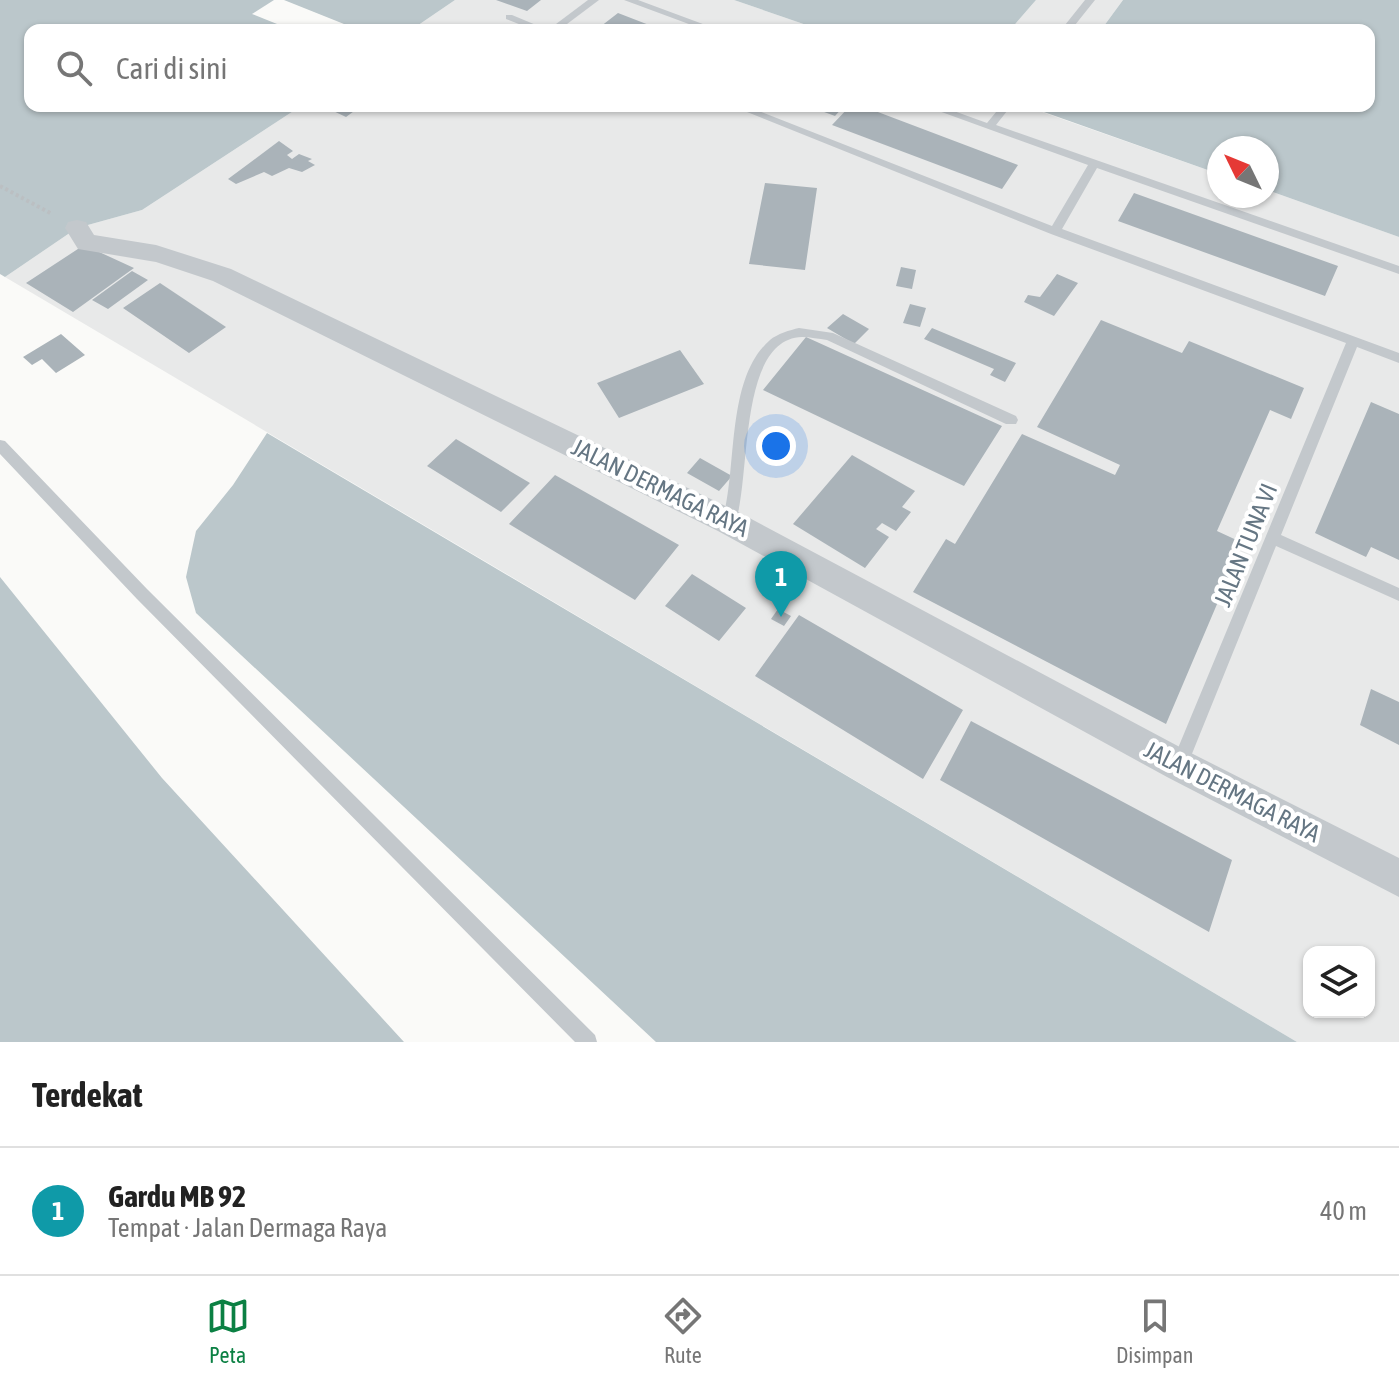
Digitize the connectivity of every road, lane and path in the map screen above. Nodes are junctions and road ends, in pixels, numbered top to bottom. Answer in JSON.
{"nodes":[{"id":1,"x":594,"y":0,"type":"edge"},
{"id":2,"x":629,"y":0,"type":"edge"},
{"id":3,"x":1090,"y":0,"type":"edge"},
{"id":4,"x":509,"y":17,"type":"dead end"},
{"id":5,"x":527,"y":24,"type":"edge"},
{"id":6,"x":561,"y":24,"type":"edge"},
{"id":7,"x":697,"y":24,"type":"edge"},
{"id":8,"x":1071,"y":24,"type":"edge"},
{"id":9,"x":752,"y":112,"type":"edge"},
{"id":10,"x":947,"y":112,"type":"edge"},
{"id":11,"x":1001,"y":112,"type":"edge"},
{"id":12,"x":989,"y":127,"type":"junction"},
{"id":13,"x":1093,"y":165,"type":"junction"},
{"id":14,"x":0,"y":186,"type":"edge"},
{"id":15,"x":77,"y":228,"type":"joint"},
{"id":16,"x":1055,"y":231,"type":"junction"},
{"id":17,"x":1399,"y":270,"type":"edge"},
{"id":18,"x":1353,"y":342,"type":"junction"},
{"id":19,"x":1399,"y":358,"type":"edge"},
{"id":20,"x":1011,"y":420,"type":"dead end"},
{"id":21,"x":0,"y":445,"type":"edge"},
{"id":22,"x":729,"y":522,"type":"junction"},
{"id":23,"x":1274,"y":538,"type":"junction"},
{"id":24,"x":1399,"y":595,"type":"edge"},
{"id":25,"x":1179,"y":765,"type":"junction"},
{"id":26,"x":1399,"y":878,"type":"edge"},
{"id":27,"x":588,"y":1042,"type":"edge"}],
"edges":[{"from":1,"to":6,"type":"lane"},
{"from":2,"to":7,"type":"lane"},
{"from":3,"to":8,"type":"lane"},
{"from":4,"to":5,"type":"lane"},
{"from":9,"to":16,"type":"lane"},
{"from":10,"to":12,"type":"lane"},
{"from":11,"to":12,"type":"lane"},
{"from":12,"to":13,"type":"lane"},
{"from":13,"to":16,"type":"lane"},
{"from":13,"to":17,"type":"lane"},
{"from":14,"to":15,"type":"path"},
{"from":15,"to":22,"type":"street","name":"JALAN DERMAGA RAYA"},
{"from":16,"to":18,"type":"lane"},
{"from":18,"to":19,"type":"lane"},
{"from":18,"to":23,"type":"lane","name":"JALAN TUNA VI"},
{"from":20,"to":22,"type":"lane"},
{"from":21,"to":27,"type":"lane"},
{"from":22,"to":25,"type":"street","name":"JALAN DERMAGA RAYA"},
{"from":23,"to":24,"type":"lane"},
{"from":23,"to":25,"type":"lane","name":"JALAN TUNA VI"},
{"from":25,"to":26,"type":"street","name":"JALAN DERMAGA RAYA"}]}
